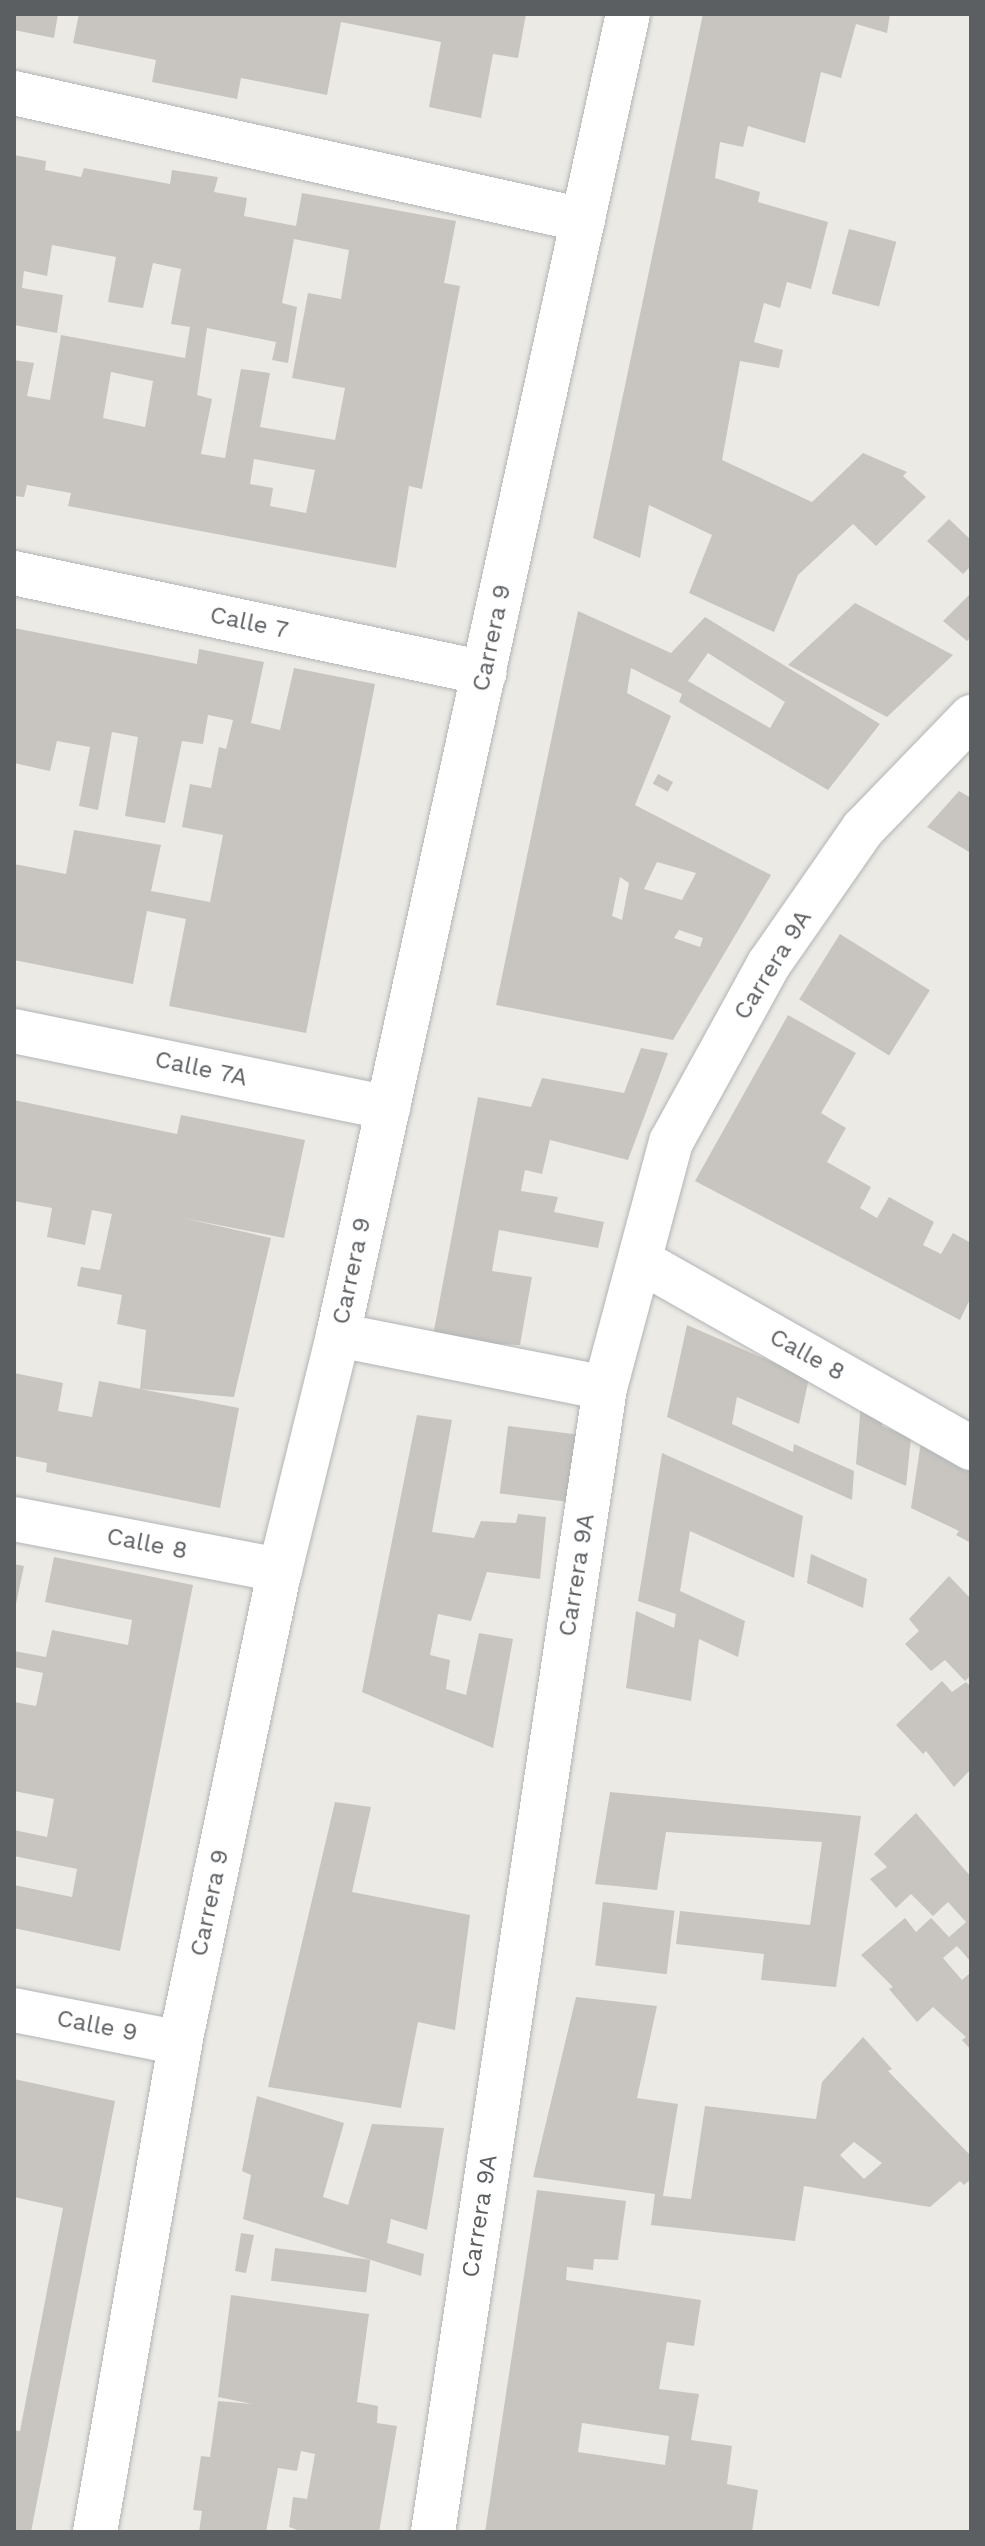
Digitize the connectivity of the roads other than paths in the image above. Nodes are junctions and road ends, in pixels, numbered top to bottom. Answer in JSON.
{"nodes":[{"id":1,"x":628,"y":14,"type":"edge"},
{"id":2,"x":14,"y":93,"type":"edge"},
{"id":3,"x":583,"y":220,"type":"junction"},
{"id":4,"x":14,"y":573,"type":"edge"},
{"id":5,"x":485,"y":673,"type":"junction"},
{"id":6,"x":971,"y":717,"type":"edge"},
{"id":7,"x":14,"y":1031,"type":"edge"},
{"id":8,"x":388,"y":1108,"type":"junction"},
{"id":9,"x":642,"y":1262,"type":"junction"},
{"id":10,"x":338,"y":1335,"type":"junction"},
{"id":11,"x":605,"y":1388,"type":"junction"},
{"id":12,"x":971,"y":1448,"type":"edge"},
{"id":13,"x":14,"y":1519,"type":"edge"},
{"id":14,"x":280,"y":1570,"type":"junction"},
{"id":15,"x":14,"y":2010,"type":"edge"},
{"id":16,"x":180,"y":2043,"type":"junction"},
{"id":17,"x":95,"y":2532,"type":"edge"},
{"id":18,"x":433,"y":2532,"type":"edge"}],
"edges":[{"from":1,"to":3,"type":"street","name":"Carrera 9"},
{"from":2,"to":3,"type":"street"},
{"from":3,"to":5,"type":"street","name":"Carrera 9"},
{"from":4,"to":5,"type":"street","name":"Calle 7"},
{"from":5,"to":8,"type":"street","name":"Carrera 9"},
{"from":6,"to":9,"type":"street","name":"Carrera 9A"},
{"from":7,"to":8,"type":"street","name":"Calle 7A"},
{"from":8,"to":10,"type":"street","name":"Carrera 9"},
{"from":9,"to":11,"type":"street","name":"Carrera 9A"},
{"from":9,"to":12,"type":"street","name":"Calle 8"},
{"from":10,"to":11,"type":"street"},
{"from":10,"to":14,"type":"street","name":"Carrera 9"},
{"from":11,"to":18,"type":"street","name":"Carrera 9A"},
{"from":13,"to":14,"type":"street","name":"Calle 8"},
{"from":14,"to":16,"type":"street","name":"Carrera 9"},
{"from":15,"to":16,"type":"street","name":"Calle 9"},
{"from":16,"to":17,"type":"street","name":"Carrera 9"}]}
